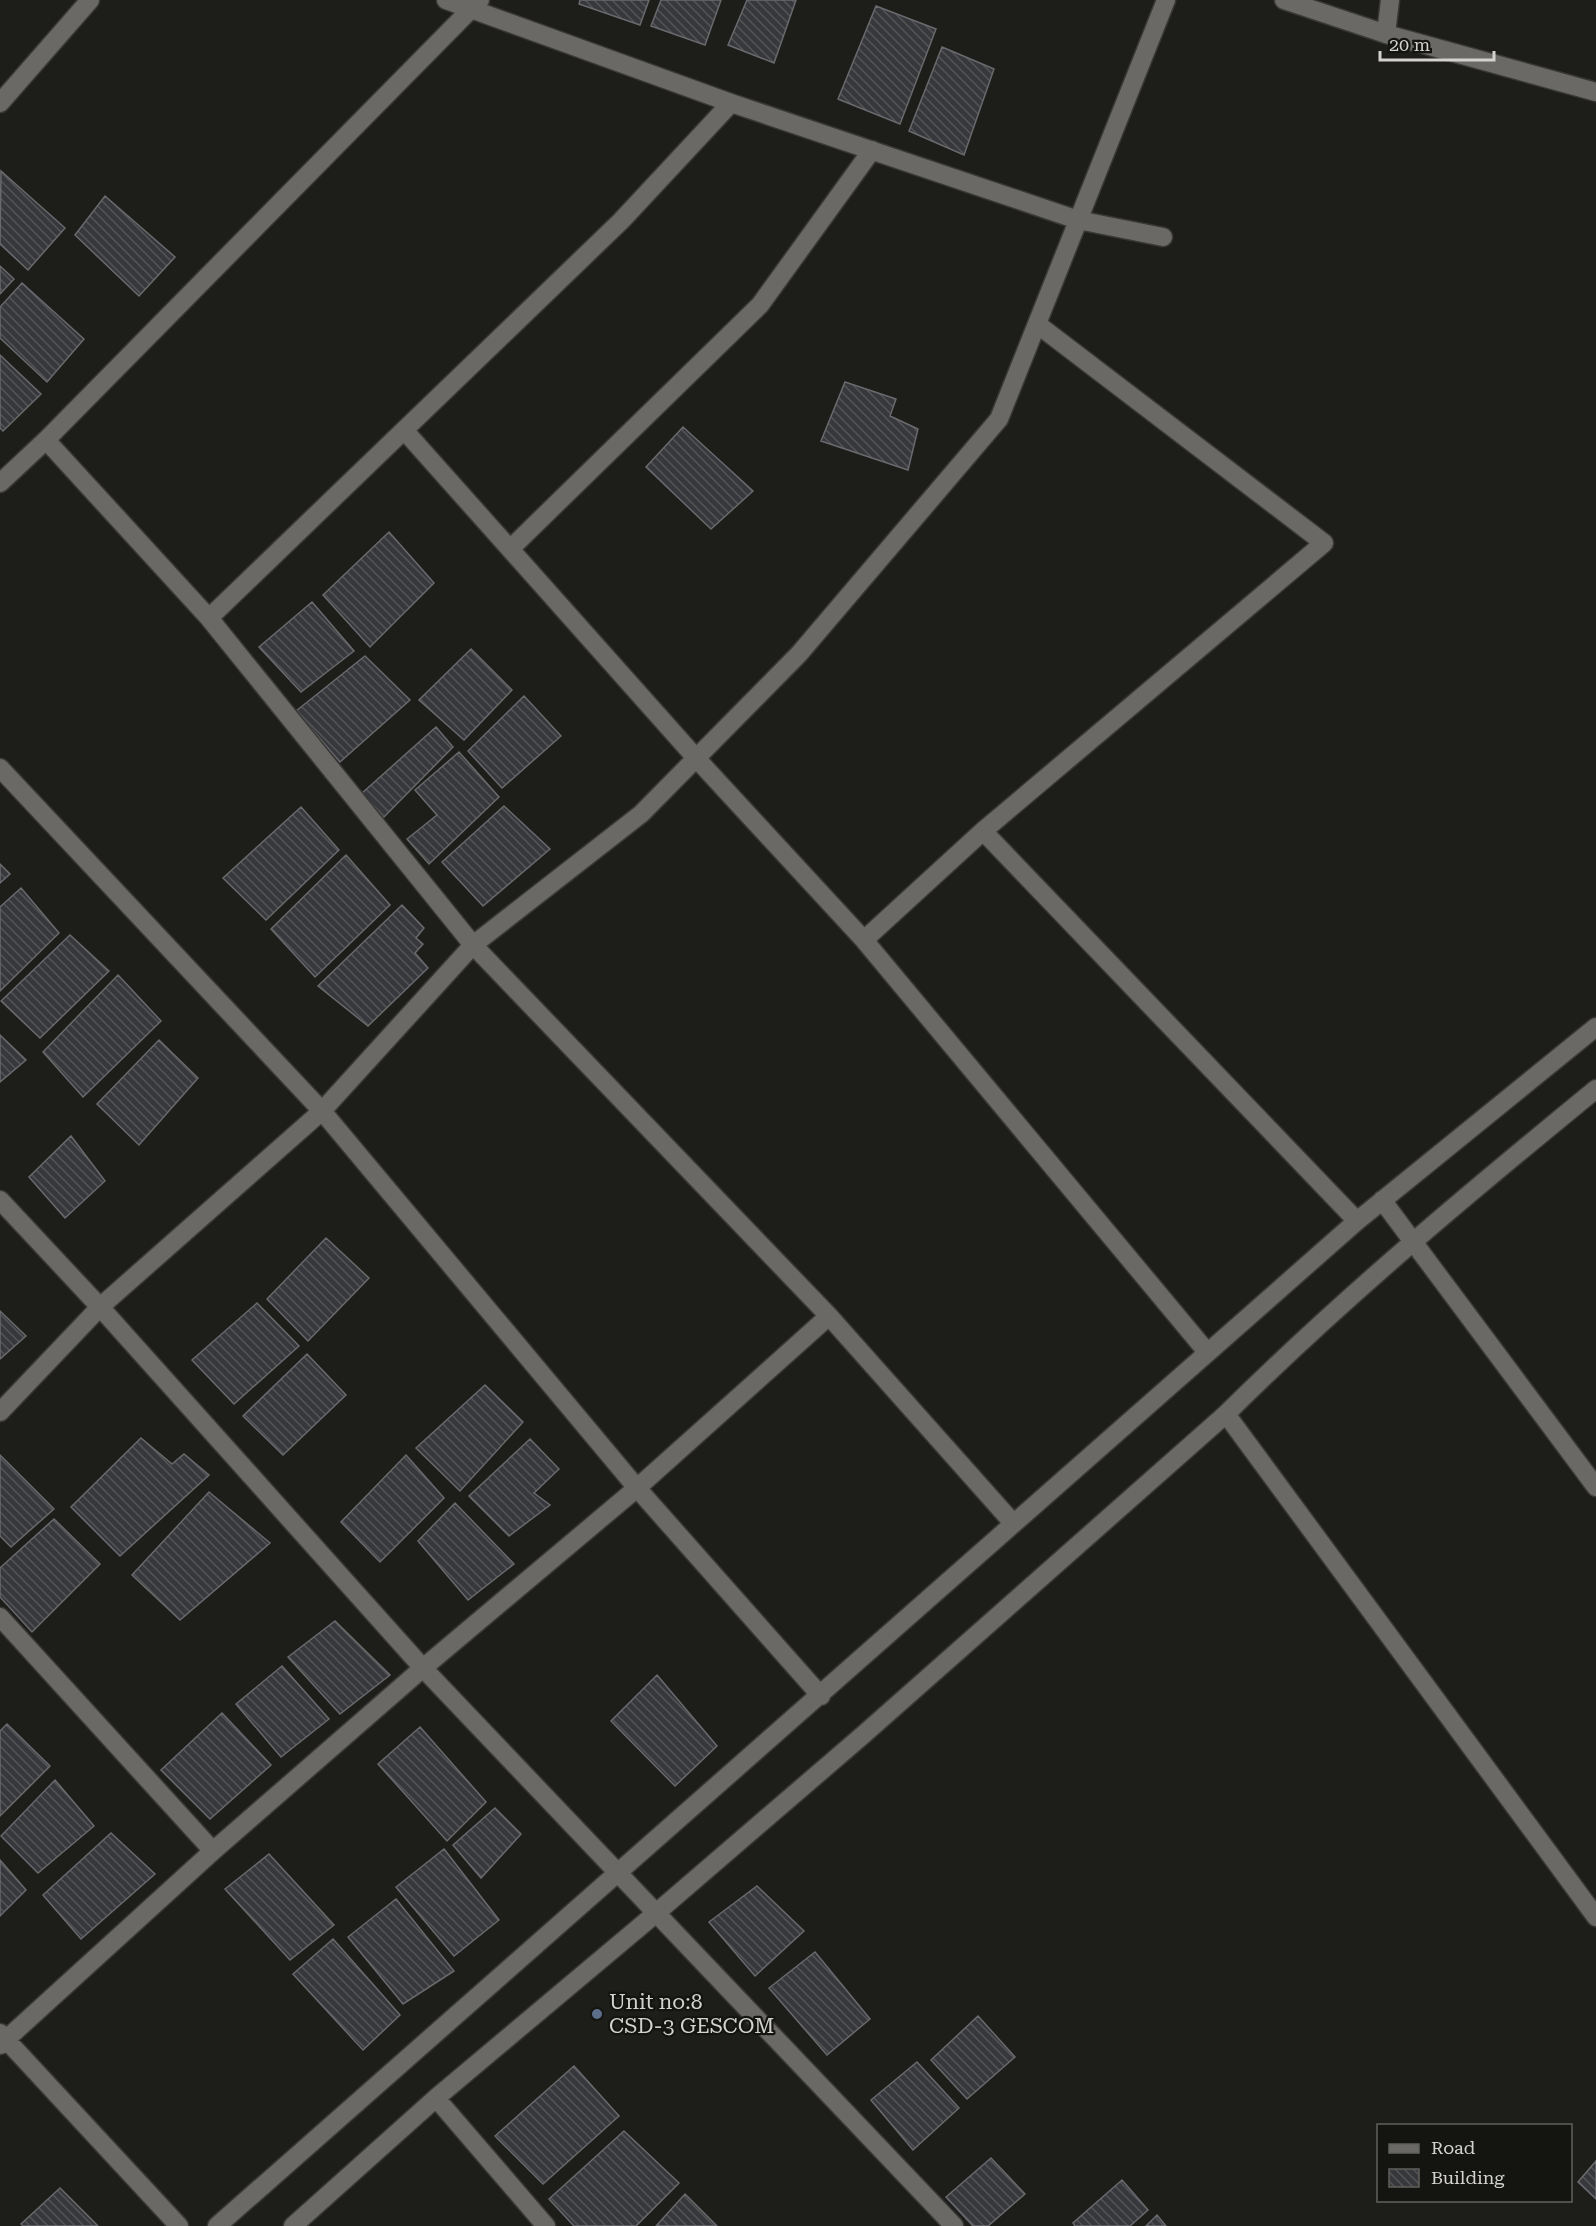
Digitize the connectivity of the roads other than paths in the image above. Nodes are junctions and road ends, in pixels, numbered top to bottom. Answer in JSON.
{"nodes":[{"id":1,"x":90,"y":0,"type":"edge"},
{"id":2,"x":446,"y":0,"type":"edge"},
{"id":3,"x":1166,"y":0,"type":"edge"},
{"id":4,"x":1284,"y":0,"type":"edge"},
{"id":5,"x":1390,"y":0,"type":"edge"},
{"id":6,"x":475,"y":5,"type":"edge"},
{"id":7,"x":1386,"y":34,"type":"junction"},
{"id":8,"x":1596,"y":93,"type":"edge"},
{"id":9,"x":0,"y":103,"type":"edge"},
{"id":10,"x":731,"y":103,"type":"junction"},
{"id":11,"x":872,"y":150,"type":"junction"},
{"id":12,"x":1078,"y":220,"type":"junction"},
{"id":13,"x":1163,"y":237,"type":"dead end"},
{"id":14,"x":1037,"y":324,"type":"junction"},
{"id":15,"x":404,"y":430,"type":"junction"},
{"id":16,"x":46,"y":440,"type":"junction"},
{"id":17,"x":0,"y":483,"type":"edge"},
{"id":18,"x":510,"y":549,"type":"junction"},
{"id":19,"x":209,"y":618,"type":"junction"},
{"id":20,"x":696,"y":758,"type":"junction"},
{"id":21,"x":0,"y":768,"type":"edge"},
{"id":22,"x":983,"y":831,"type":"junction"},
{"id":23,"x":864,"y":940,"type":"junction"},
{"id":24,"x":472,"y":945,"type":"junction"},
{"id":25,"x":1596,"y":1027,"type":"edge"},
{"id":26,"x":1596,"y":1089,"type":"edge"},
{"id":27,"x":322,"y":1111,"type":"junction"},
{"id":28,"x":0,"y":1200,"type":"edge"},
{"id":29,"x":1382,"y":1200,"type":"junction"},
{"id":30,"x":1357,"y":1221,"type":"junction"},
{"id":31,"x":1411,"y":1241,"type":"junction"},
{"id":32,"x":100,"y":1307,"type":"junction"},
{"id":33,"x":829,"y":1316,"type":"junction"},
{"id":34,"x":1207,"y":1352,"type":"junction"},
{"id":35,"x":0,"y":1412,"type":"edge"},
{"id":36,"x":1226,"y":1414,"type":"junction"},
{"id":37,"x":1596,"y":1487,"type":"edge"},
{"id":38,"x":637,"y":1488,"type":"junction"},
{"id":39,"x":1013,"y":1523,"type":"junction"},
{"id":40,"x":0,"y":1617,"type":"edge"},
{"id":41,"x":423,"y":1668,"type":"junction"},
{"id":42,"x":821,"y":1696,"type":"junction"},
{"id":43,"x":213,"y":1851,"type":"junction"},
{"id":44,"x":616,"y":1872,"type":"junction"},
{"id":45,"x":655,"y":1914,"type":"junction"},
{"id":46,"x":1596,"y":1917,"type":"edge"},
{"id":47,"x":2,"y":2039,"type":"edge"},
{"id":48,"x":436,"y":2098,"type":"junction"},
{"id":49,"x":179,"y":2226,"type":"edge"},
{"id":50,"x":217,"y":2226,"type":"edge"},
{"id":51,"x":293,"y":2226,"type":"edge"},
{"id":52,"x":546,"y":2226,"type":"edge"},
{"id":53,"x":954,"y":2226,"type":"edge"}],
"edges":[{"from":1,"to":9,"type":"street"},
{"from":2,"to":6,"type":"street"},
{"from":3,"to":12,"type":"street"},
{"from":4,"to":7,"type":"street"},
{"from":5,"to":7,"type":"street"},
{"from":6,"to":10,"type":"street"},
{"from":6,"to":16,"type":"street"},
{"from":7,"to":8,"type":"street"},
{"from":10,"to":11,"type":"street"},
{"from":10,"to":15,"type":"street"},
{"from":11,"to":12,"type":"street"},
{"from":11,"to":18,"type":"street"},
{"from":12,"to":13,"type":"street"},
{"from":12,"to":14,"type":"street"},
{"from":14,"to":20,"type":"street"},
{"from":14,"to":22,"type":"street"},
{"from":15,"to":18,"type":"street"},
{"from":15,"to":19,"type":"street"},
{"from":16,"to":17,"type":"street"},
{"from":16,"to":19,"type":"street"},
{"from":18,"to":20,"type":"street"},
{"from":19,"to":24,"type":"street"},
{"from":20,"to":23,"type":"street"},
{"from":20,"to":24,"type":"street"},
{"from":21,"to":27,"type":"street"},
{"from":22,"to":23,"type":"street"},
{"from":22,"to":30,"type":"street"},
{"from":23,"to":34,"type":"street"},
{"from":24,"to":27,"type":"street"},
{"from":24,"to":33,"type":"street"},
{"from":25,"to":29,"type":"street"},
{"from":26,"to":31,"type":"street"},
{"from":27,"to":32,"type":"street"},
{"from":27,"to":38,"type":"street"},
{"from":28,"to":32,"type":"street"},
{"from":29,"to":30,"type":"street"},
{"from":29,"to":31,"type":"street"},
{"from":30,"to":34,"type":"street"},
{"from":31,"to":36,"type":"street"},
{"from":31,"to":37,"type":"street"},
{"from":32,"to":35,"type":"street"},
{"from":32,"to":41,"type":"street"},
{"from":33,"to":38,"type":"street"},
{"from":33,"to":39,"type":"street"},
{"from":34,"to":39,"type":"street"},
{"from":36,"to":45,"type":"street"},
{"from":36,"to":46,"type":"street"},
{"from":38,"to":41,"type":"street"},
{"from":38,"to":42,"type":"street"},
{"from":39,"to":42,"type":"street"},
{"from":40,"to":43,"type":"street"},
{"from":41,"to":43,"type":"street"},
{"from":41,"to":44,"type":"street"},
{"from":42,"to":44,"type":"street"},
{"from":43,"to":47,"type":"street"},
{"from":44,"to":45,"type":"street"},
{"from":44,"to":50,"type":"street"},
{"from":45,"to":48,"type":"street"},
{"from":45,"to":53,"type":"street"},
{"from":47,"to":49,"type":"street"},
{"from":48,"to":51,"type":"street"},
{"from":48,"to":52,"type":"street"}]}
